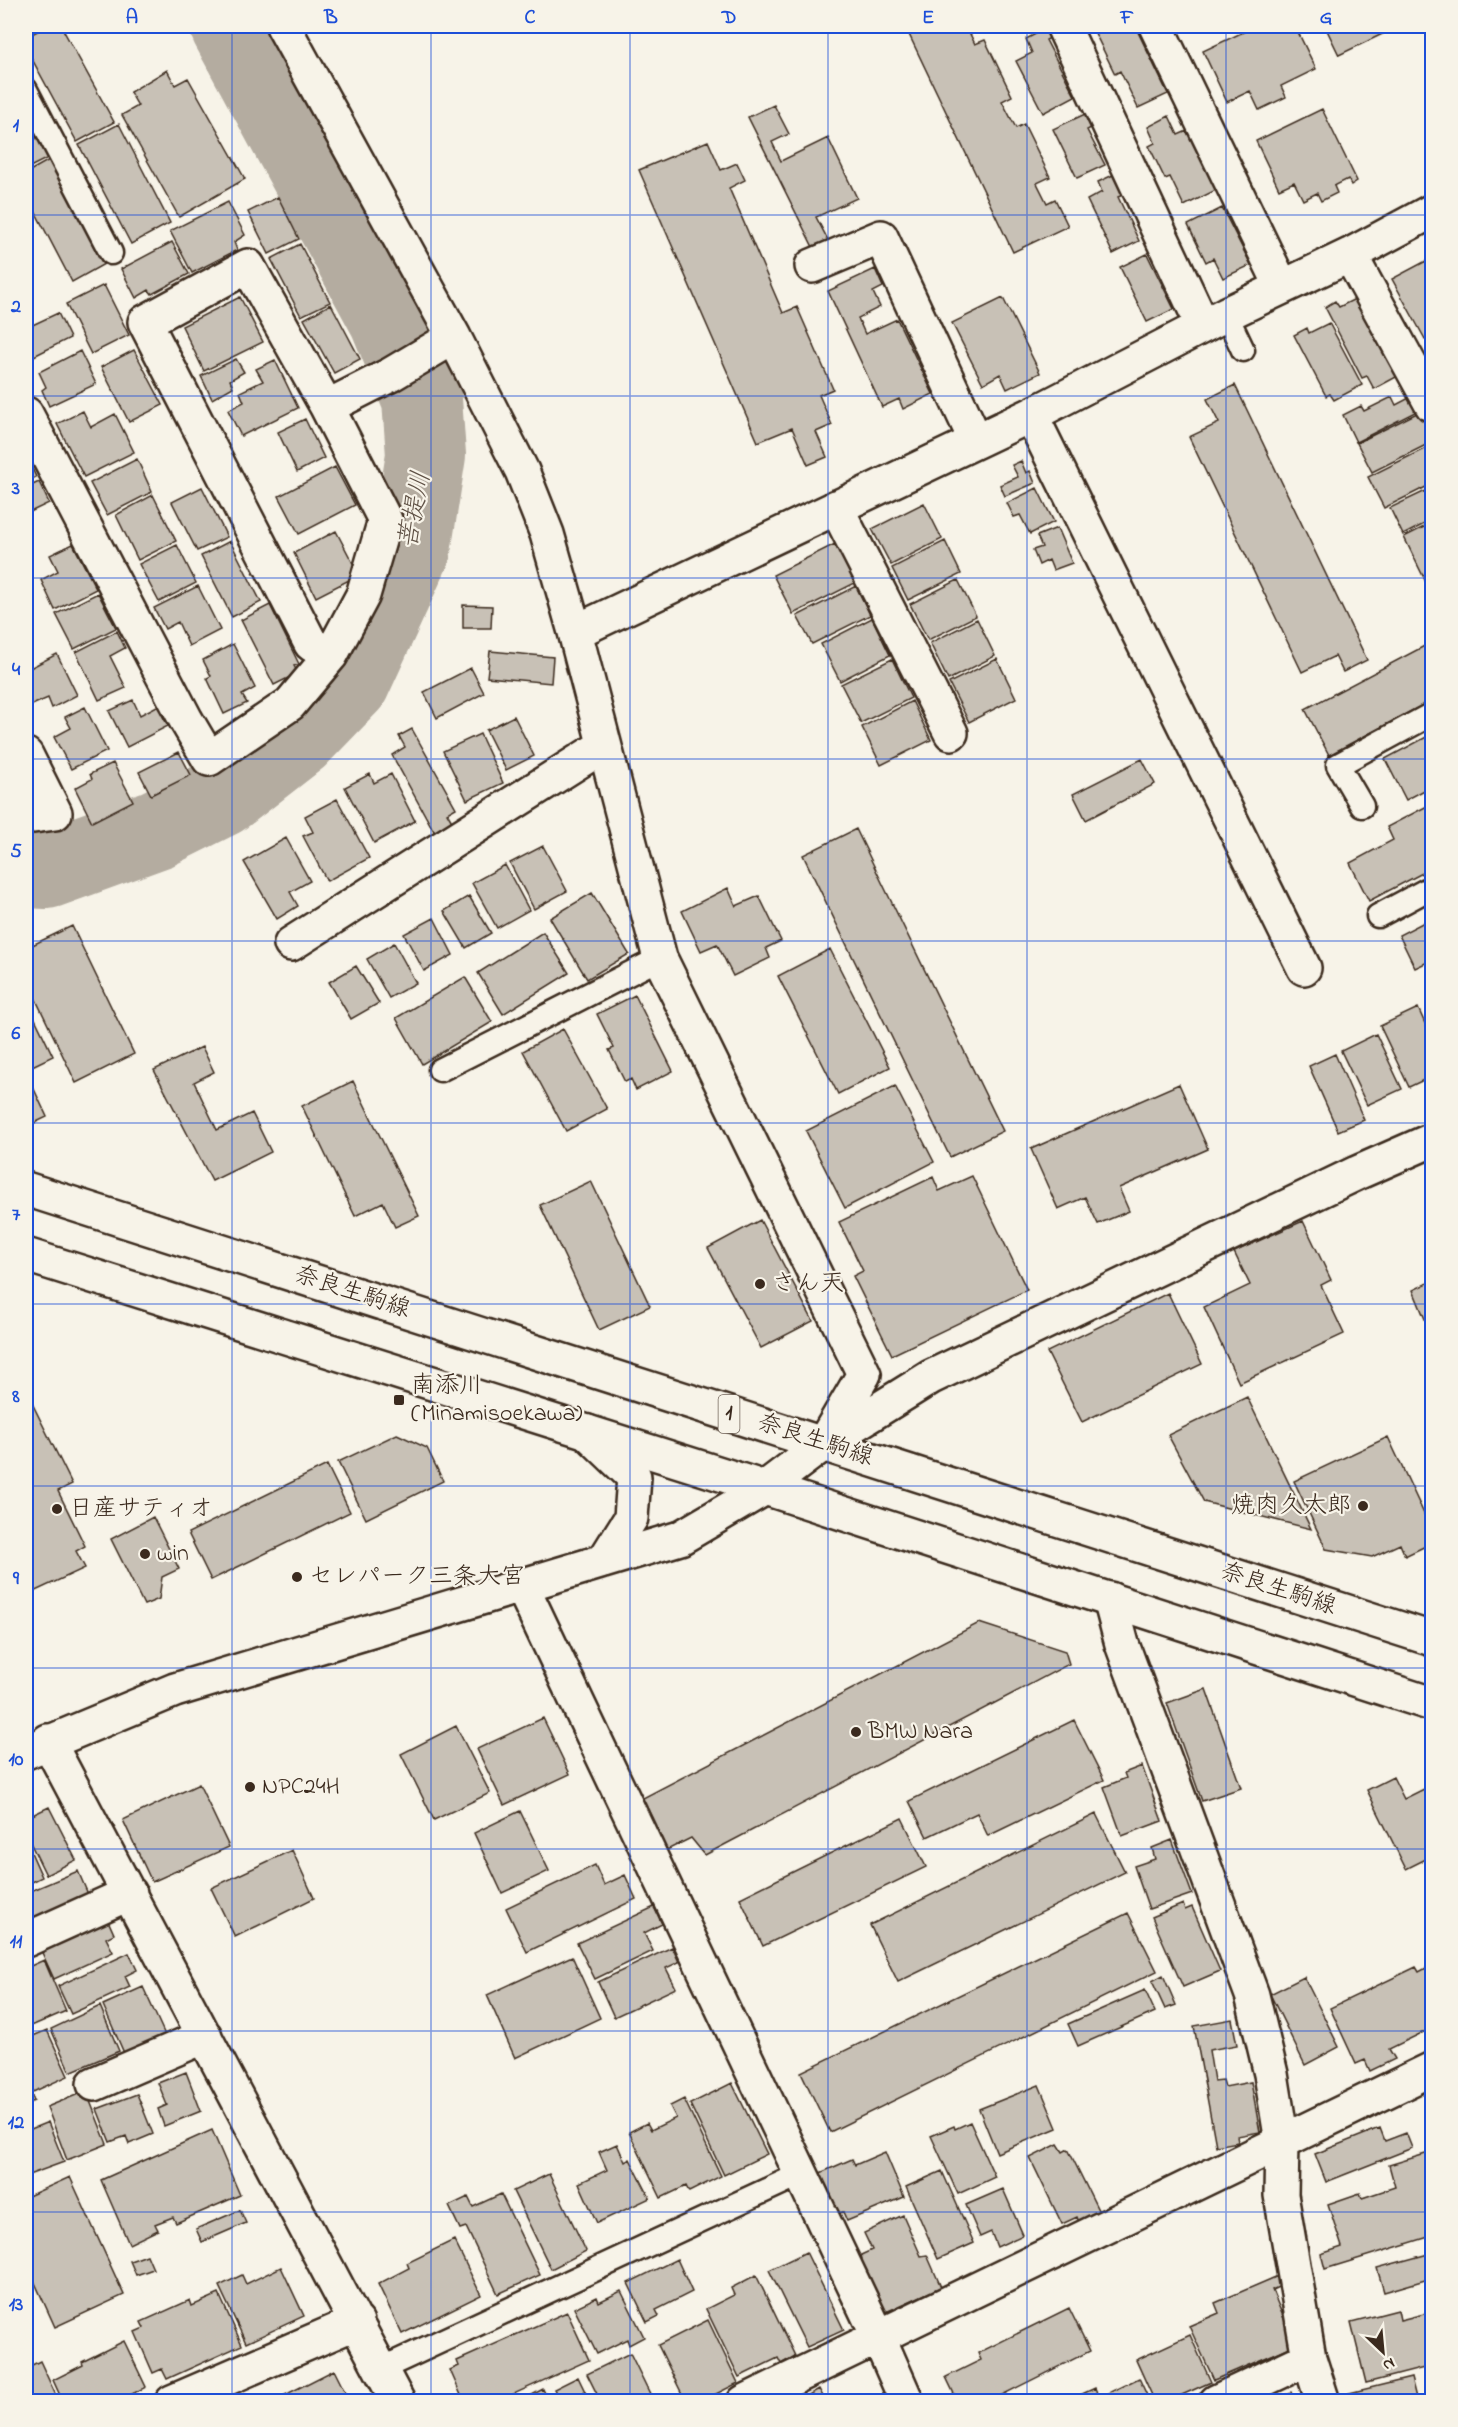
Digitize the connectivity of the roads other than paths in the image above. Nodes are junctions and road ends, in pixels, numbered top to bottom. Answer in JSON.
{"nodes":[{"id":1,"x":283,"y":26,"type":"edge"},
{"id":2,"x":1062,"y":26,"type":"edge"},
{"id":3,"x":1156,"y":26,"type":"edge"},
{"id":4,"x":26,"y":90,"type":"edge"},
{"id":5,"x":1432,"y":211,"type":"edge"},
{"id":6,"x":111,"y":253,"type":"dead end"},
{"id":7,"x":1350,"y":255,"type":"junction"},
{"id":8,"x":812,"y":266,"type":"dead end"},
{"id":9,"x":1282,"y":287,"type":"junction"},
{"id":10,"x":1215,"y":320,"type":"junction"},
{"id":11,"x":445,"y":342,"type":"junction"},
{"id":12,"x":1243,"y":350,"type":"dead end"},
{"id":13,"x":1432,"y":405,"type":"edge"},
{"id":14,"x":327,"y":407,"type":"junction"},
{"id":15,"x":26,"y":414,"type":"edge"},
{"id":16,"x":1031,"y":415,"type":"junction"},
{"id":17,"x":976,"y":441,"type":"junction"},
{"id":18,"x":836,"y":507,"type":"junction"},
{"id":19,"x":575,"y":632,"type":"junction"},
{"id":20,"x":331,"y":655,"type":"junction"},
{"id":21,"x":1432,"y":714,"type":"edge"},
{"id":22,"x":951,"y":733,"type":"dead end"},
{"id":23,"x":603,"y":746,"type":"junction"},
{"id":24,"x":26,"y":755,"type":"edge"},
{"id":25,"x":1362,"y":806,"type":"dead end"},
{"id":26,"x":26,"y":817,"type":"edge"},
{"id":27,"x":1432,"y":887,"type":"edge"},
{"id":28,"x":1378,"y":916,"type":"dead end"},
{"id":29,"x":291,"y":944,"type":"dead end"},
{"id":30,"x":660,"y":958,"type":"junction"},
{"id":31,"x":1304,"y":968,"type":"dead end"},
{"id":32,"x":440,"y":1070,"type":"dead end"},
{"id":33,"x":1432,"y":1140,"type":"edge"},
{"id":34,"x":26,"y":1189,"type":"edge"},
{"id":35,"x":26,"y":1256,"type":"edge"},
{"id":36,"x":587,"y":1432,"type":"junction"},
{"id":37,"x":823,"y":1444,"type":"junction"},
{"id":38,"x":765,"y":1488,"type":"junction"},
{"id":39,"x":604,"y":1562,"type":"junction"},
{"id":40,"x":522,"y":1586,"type":"junction"},
{"id":41,"x":1110,"y":1599,"type":"junction"},
{"id":42,"x":1432,"y":1640,"type":"edge"},
{"id":43,"x":1432,"y":1704,"type":"edge"},
{"id":44,"x":37,"y":1747,"type":"edge"},
{"id":45,"x":130,"y":1893,"type":"junction"},
{"id":46,"x":26,"y":1940,"type":"edge"},
{"id":47,"x":205,"y":2036,"type":"junction"},
{"id":48,"x":1432,"y":2069,"type":"edge"},
{"id":49,"x":94,"y":2084,"type":"dead end"},
{"id":50,"x":1282,"y":2142,"type":"junction"},
{"id":51,"x":801,"y":2174,"type":"junction"},
{"id":52,"x":357,"y":2322,"type":"junction"},
{"id":53,"x":879,"y":2338,"type":"junction"},
{"id":54,"x":1310,"y":2358,"type":"junction"},
{"id":55,"x":381,"y":2369,"type":"junction"},
{"id":56,"x":172,"y":2402,"type":"edge"},
{"id":57,"x":398,"y":2402,"type":"edge"},
{"id":58,"x":744,"y":2402,"type":"edge"},
{"id":59,"x":907,"y":2402,"type":"edge"},
{"id":60,"x":1216,"y":2402,"type":"edge"},
{"id":61,"x":1323,"y":2402,"type":"edge"}],
"edges":[{"from":1,"to":11,"type":"street"},
{"from":2,"to":10,"type":"street"},
{"from":3,"to":9,"type":"street"},
{"from":4,"to":6,"type":"lane"},
{"from":5,"to":7,"type":"street"},
{"from":7,"to":9,"type":"street"},
{"from":7,"to":13,"type":"street"},
{"from":8,"to":17,"type":"street"},
{"from":9,"to":10,"type":"street"},
{"from":10,"to":12,"type":"lane"},
{"from":10,"to":16,"type":"street"},
{"from":11,"to":14,"type":"street"},
{"from":11,"to":19,"type":"street"},
{"from":14,"to":20,"type":"street"},
{"from":14,"to":20,"type":"street"},
{"from":15,"to":20,"type":"street"},
{"from":16,"to":17,"type":"street"},
{"from":16,"to":31,"type":"street"},
{"from":17,"to":18,"type":"street"},
{"from":18,"to":19,"type":"street"},
{"from":18,"to":22,"type":"street"},
{"from":19,"to":23,"type":"street"},
{"from":21,"to":25,"type":"lane"},
{"from":23,"to":29,"type":"street"},
{"from":23,"to":30,"type":"street"},
{"from":24,"to":26,"type":"street"},
{"from":27,"to":28,"type":"lane"},
{"from":30,"to":32,"type":"lane"},
{"from":30,"to":37,"type":"street"},
{"from":33,"to":37,"type":"street"},
{"from":34,"to":37,"type":"street","name":"奈良生駒線","number":"1"},
{"from":35,"to":36,"type":"street"},
{"from":36,"to":38,"type":"street"},
{"from":36,"to":39,"type":"street"},
{"from":37,"to":38,"type":"street"},
{"from":37,"to":42,"type":"street","name":"奈良生駒線","number":"1"},
{"from":38,"to":39,"type":"street"},
{"from":38,"to":41,"type":"street"},
{"from":39,"to":40,"type":"street"},
{"from":40,"to":44,"type":"street"},
{"from":40,"to":51,"type":"street"},
{"from":41,"to":43,"type":"street"},
{"from":41,"to":50,"type":"street"},
{"from":44,"to":45,"type":"street"},
{"from":45,"to":46,"type":"street"},
{"from":45,"to":47,"type":"street"},
{"from":47,"to":49,"type":"street"},
{"from":47,"to":52,"type":"street"},
{"from":48,"to":50,"type":"street"},
{"from":50,"to":53,"type":"street"},
{"from":50,"to":54,"type":"street"},
{"from":51,"to":53,"type":"street"},
{"from":51,"to":55,"type":"lane"},
{"from":52,"to":55,"type":"street"},
{"from":52,"to":56,"type":"street"},
{"from":53,"to":58,"type":"street"},
{"from":53,"to":59,"type":"street"},
{"from":54,"to":60,"type":"street"},
{"from":54,"to":61,"type":"street"},
{"from":55,"to":57,"type":"street"}]}
